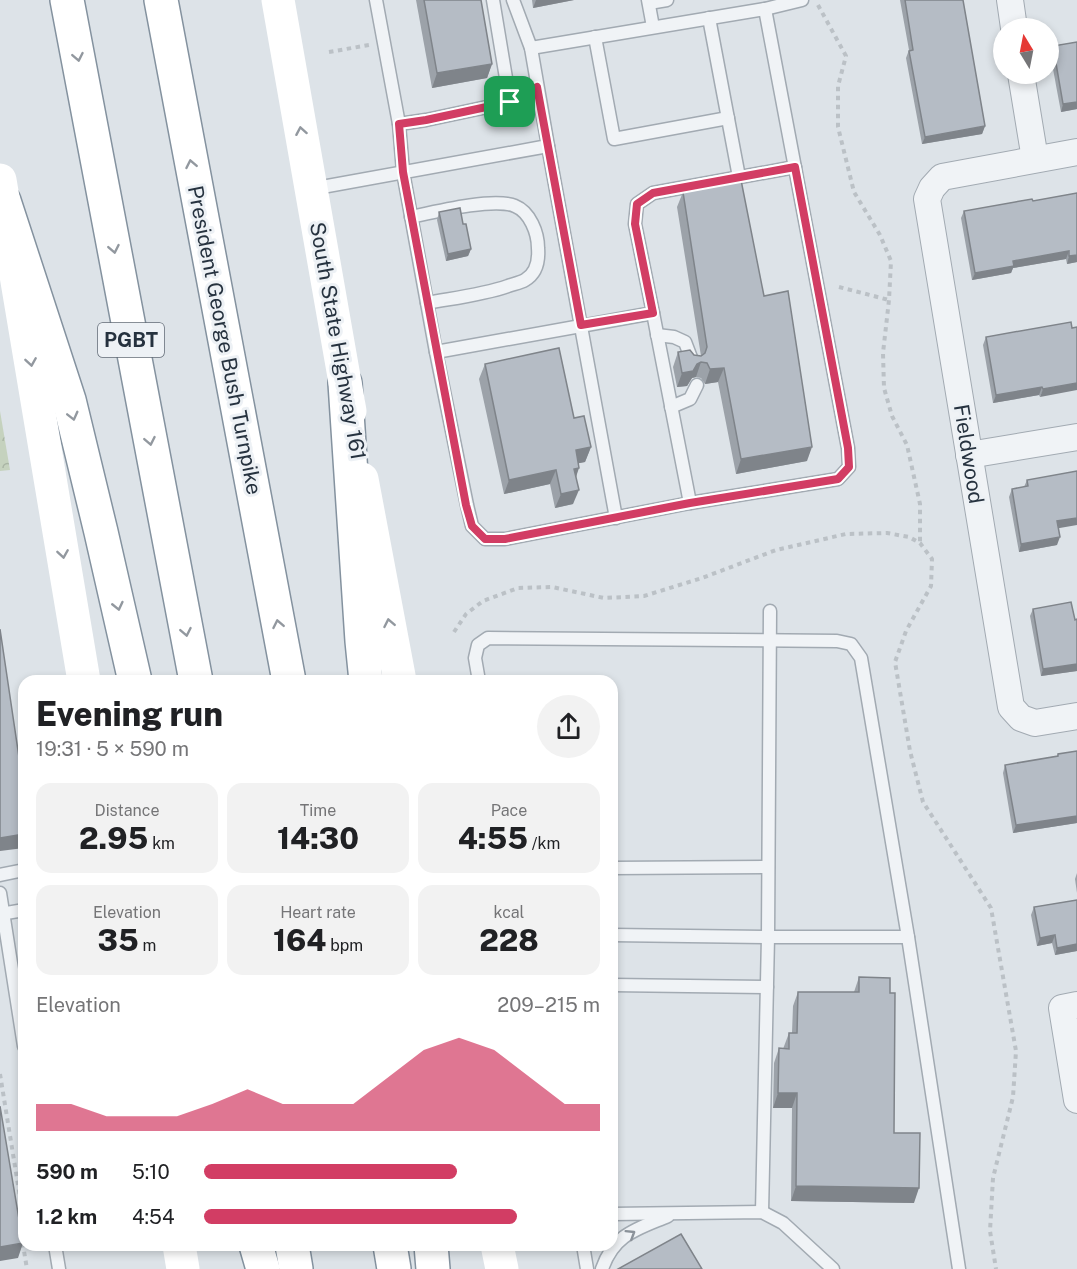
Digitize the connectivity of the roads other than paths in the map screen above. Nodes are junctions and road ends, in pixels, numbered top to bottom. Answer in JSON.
{"nodes":[{"id":1,"x":67,"y":0,"type":"edge"},
{"id":2,"x":161,"y":0,"type":"edge"},
{"id":3,"x":376,"y":0,"type":"edge"},
{"id":4,"x":494,"y":0,"type":"edge"},
{"id":5,"x":513,"y":0,"type":"edge"},
{"id":6,"x":668,"y":0,"type":"edge"},
{"id":7,"x":802,"y":0,"type":"edge"},
{"id":8,"x":1010,"y":0,"type":"edge"},
{"id":9,"x":648,"y":1,"type":"edge"},
{"id":10,"x":277,"y":3,"type":"edge"},
{"id":11,"x":765,"y":9,"type":"junction"},
{"id":12,"x":709,"y":18,"type":"junction"},
{"id":13,"x":1013,"y":18,"type":"edge"},
{"id":14,"x":652,"y":27,"type":"junction"},
{"id":15,"x":595,"y":37,"type":"junction"},
{"id":16,"x":531,"y":48,"type":"junction"},
{"id":17,"x":1024,"y":84,"type":"edge"},
{"id":18,"x":537,"y":87,"type":"junction"},
{"id":19,"x":510,"y":102,"type":"junction"},
{"id":20,"x":728,"y":118,"type":"junction"},
{"id":21,"x":399,"y":124,"type":"junction"},
{"id":22,"x":548,"y":146,"type":"junction"},
{"id":23,"x":1077,"y":152,"type":"edge"},
{"id":24,"x":1035,"y":159,"type":"junction"},
{"id":25,"x":795,"y":167,"type":"junction"},
{"id":26,"x":403,"y":172,"type":"junction"},
{"id":27,"x":739,"y":177,"type":"junction"},
{"id":28,"x":311,"y":189,"type":"junction"},
{"id":29,"x":2,"y":190,"type":"edge"},
{"id":30,"x":411,"y":217,"type":"junction"},
{"id":31,"x":427,"y":303,"type":"junction"},
{"id":32,"x":653,"y":313,"type":"junction"},
{"id":33,"x":581,"y":325,"type":"junction"},
{"id":34,"x":657,"y":335,"type":"junction"},
{"id":35,"x":436,"y":351,"type":"junction"},
{"id":36,"x":693,"y":363,"type":"edge"},
{"id":37,"x":345,"y":383,"type":"junction"},
{"id":38,"x":697,"y":385,"type":"edge"},
{"id":39,"x":671,"y":407,"type":"junction"},
{"id":40,"x":1077,"y":437,"type":"edge"},
{"id":41,"x":969,"y":455,"type":"junction"},
{"id":42,"x":690,"y":503,"type":"junction"},
{"id":43,"x":616,"y":518,"type":"junction"},
{"id":44,"x":770,"y":610,"type":"dead end"},
{"id":45,"x":770,"y":641,"type":"junction"},
{"id":46,"x":83,"y":675,"type":"edge"},
{"id":47,"x":134,"y":675,"type":"edge"},
{"id":48,"x":195,"y":675,"type":"edge"},
{"id":49,"x":288,"y":675,"type":"edge"},
{"id":50,"x":365,"y":675,"type":"edge"},
{"id":51,"x":399,"y":675,"type":"edge"},
{"id":52,"x":478,"y":675,"type":"edge"},
{"id":53,"x":1077,"y":716,"type":"edge"},
{"id":54,"x":768,"y":867,"type":"junction"},
{"id":55,"x":618,"y":868,"type":"edge"},
{"id":56,"x":18,"y":871,"type":"edge"},
{"id":57,"x":0,"y":875,"type":"edge"},
{"id":58,"x":0,"y":893,"type":"edge"},
{"id":59,"x":18,"y":911,"type":"edge"},
{"id":60,"x":2,"y":914,"type":"edge"},
{"id":61,"x":618,"y":935,"type":"edge"},
{"id":62,"x":768,"y":937,"type":"junction"},
{"id":63,"x":908,"y":937,"type":"junction"},
{"id":64,"x":618,"y":985,"type":"edge"},
{"id":65,"x":766,"y":987,"type":"junction"},
{"id":66,"x":1069,"y":1006,"type":"edge"},
{"id":67,"x":18,"y":1010,"type":"edge"},
{"id":68,"x":1077,"y":1100,"type":"edge"},
{"id":69,"x":762,"y":1212,"type":"junction"},
{"id":70,"x":618,"y":1214,"type":"edge"},
{"id":71,"x":673,"y":1214,"type":"junction"},
{"id":72,"x":618,"y":1242,"type":"edge"},
{"id":73,"x":56,"y":1251,"type":"edge"},
{"id":74,"x":180,"y":1251,"type":"edge"},
{"id":75,"x":258,"y":1251,"type":"edge"},
{"id":76,"x":293,"y":1251,"type":"edge"},
{"id":77,"x":391,"y":1251,"type":"edge"},
{"id":78,"x":432,"y":1251,"type":"edge"},
{"id":79,"x":498,"y":1251,"type":"edge"},
{"id":80,"x":584,"y":1251,"type":"edge"},
{"id":81,"x":610,"y":1251,"type":"edge"},
{"id":82,"x":59,"y":1269,"type":"edge"},
{"id":83,"x":183,"y":1269,"type":"edge"},
{"id":84,"x":263,"y":1269,"type":"edge"},
{"id":85,"x":297,"y":1269,"type":"edge"},
{"id":86,"x":394,"y":1269,"type":"edge"},
{"id":87,"x":434,"y":1269,"type":"edge"},
{"id":88,"x":502,"y":1269,"type":"edge"},
{"id":89,"x":587,"y":1269,"type":"edge"},
{"id":90,"x":602,"y":1269,"type":"edge"},
{"id":91,"x":833,"y":1269,"type":"edge"},
{"id":92,"x":959,"y":1269,"type":"edge"}],
"edges":[{"from":1,"to":48,"type":"main road","number":"PGBT","one_way":true},
{"from":49,"to":2,"type":"main road","name":"President George Bush Turnpike","one_way":true},
{"from":3,"to":21,"type":"lane"},
{"from":4,"to":19,"type":"lane"},
{"from":5,"to":16,"type":"lane"},
{"from":6,"to":9,"type":"lane"},
{"from":7,"to":11,"type":"lane"},
{"from":8,"to":13,"type":"street"},
{"from":9,"to":14,"type":"lane"},
{"from":28,"to":10,"type":"main road","name":"South State Highway 161","one_way":true},
{"from":11,"to":12,"type":"lane"},
{"from":11,"to":25,"type":"lane"},
{"from":12,"to":14,"type":"lane"},
{"from":12,"to":20,"type":"lane"},
{"from":14,"to":15,"type":"lane"},
{"from":15,"to":16,"type":"lane"},
{"from":15,"to":20,"type":"lane"},
{"from":16,"to":18,"type":"lane"},
{"from":17,"to":24,"type":"street"},
{"from":18,"to":19,"type":"lane"},
{"from":18,"to":22,"type":"lane"},
{"from":19,"to":21,"type":"lane"},
{"from":20,"to":27,"type":"lane"},
{"from":21,"to":26,"type":"lane"},
{"from":22,"to":26,"type":"lane"},
{"from":22,"to":33,"type":"lane"},
{"from":23,"to":24,"type":"street"},
{"from":24,"to":41,"type":"street","name":"Fieldwood"},
{"from":25,"to":27,"type":"lane"},
{"from":25,"to":42,"type":"lane"},
{"from":26,"to":28,"type":"lane"},
{"from":26,"to":30,"type":"lane"},
{"from":27,"to":32,"type":"lane"},
{"from":28,"to":37,"type":"main road","name":"South State Highway 161"},
{"from":29,"to":46,"type":"main road","one_way":true},
{"from":29,"to":47,"type":"main road","one_way":true},
{"from":30,"to":31,"type":"lane"},
{"from":30,"to":31,"type":"lane"},
{"from":31,"to":35,"type":"lane"},
{"from":32,"to":33,"type":"lane"},
{"from":32,"to":34,"type":"lane"},
{"from":33,"to":35,"type":"lane"},
{"from":33,"to":43,"type":"lane"},
{"from":34,"to":36,"type":"lane"},
{"from":34,"to":39,"type":"lane"},
{"from":35,"to":43,"type":"lane"},
{"from":37,"to":50,"type":"main road"},
{"from":51,"to":37,"type":"main road","name":"South State Highway 161","one_way":true},
{"from":38,"to":39,"type":"lane"},
{"from":39,"to":42,"type":"lane"},
{"from":40,"to":41,"type":"street"},
{"from":41,"to":53,"type":"street","name":"Fieldwood"},
{"from":42,"to":43,"type":"lane"},
{"from":44,"to":45,"type":"lane"},
{"from":45,"to":52,"type":"lane"},
{"from":45,"to":54,"type":"lane"},
{"from":45,"to":63,"type":"lane"},
{"from":54,"to":55,"type":"lane"},
{"from":54,"to":62,"type":"lane"},
{"from":56,"to":57,"type":"lane"},
{"from":58,"to":60,"type":"lane"},
{"from":59,"to":60,"type":"lane"},
{"from":60,"to":67,"type":"lane"},
{"from":61,"to":62,"type":"lane"},
{"from":62,"to":63,"type":"lane"},
{"from":62,"to":65,"type":"lane"},
{"from":63,"to":92,"type":"lane"},
{"from":64,"to":65,"type":"lane"},
{"from":65,"to":69,"type":"lane"},
{"from":66,"to":68,"type":"street"},
{"from":69,"to":71,"type":"lane"},
{"from":69,"to":91,"type":"lane"},
{"from":70,"to":71,"type":"lane"},
{"from":72,"to":71,"type":"lane","one_way":true},
{"from":73,"to":82,"type":"lane"},
{"from":74,"to":83,"type":"main road"},
{"from":75,"to":84,"type":"main road"},
{"from":76,"to":85,"type":"main road"},
{"from":77,"to":86,"type":"main road"},
{"from":78,"to":87,"type":"main road"},
{"from":79,"to":88,"type":"main road"},
{"from":80,"to":89,"type":"lane"},
{"from":90,"to":81,"type":"lane","one_way":true}]}
